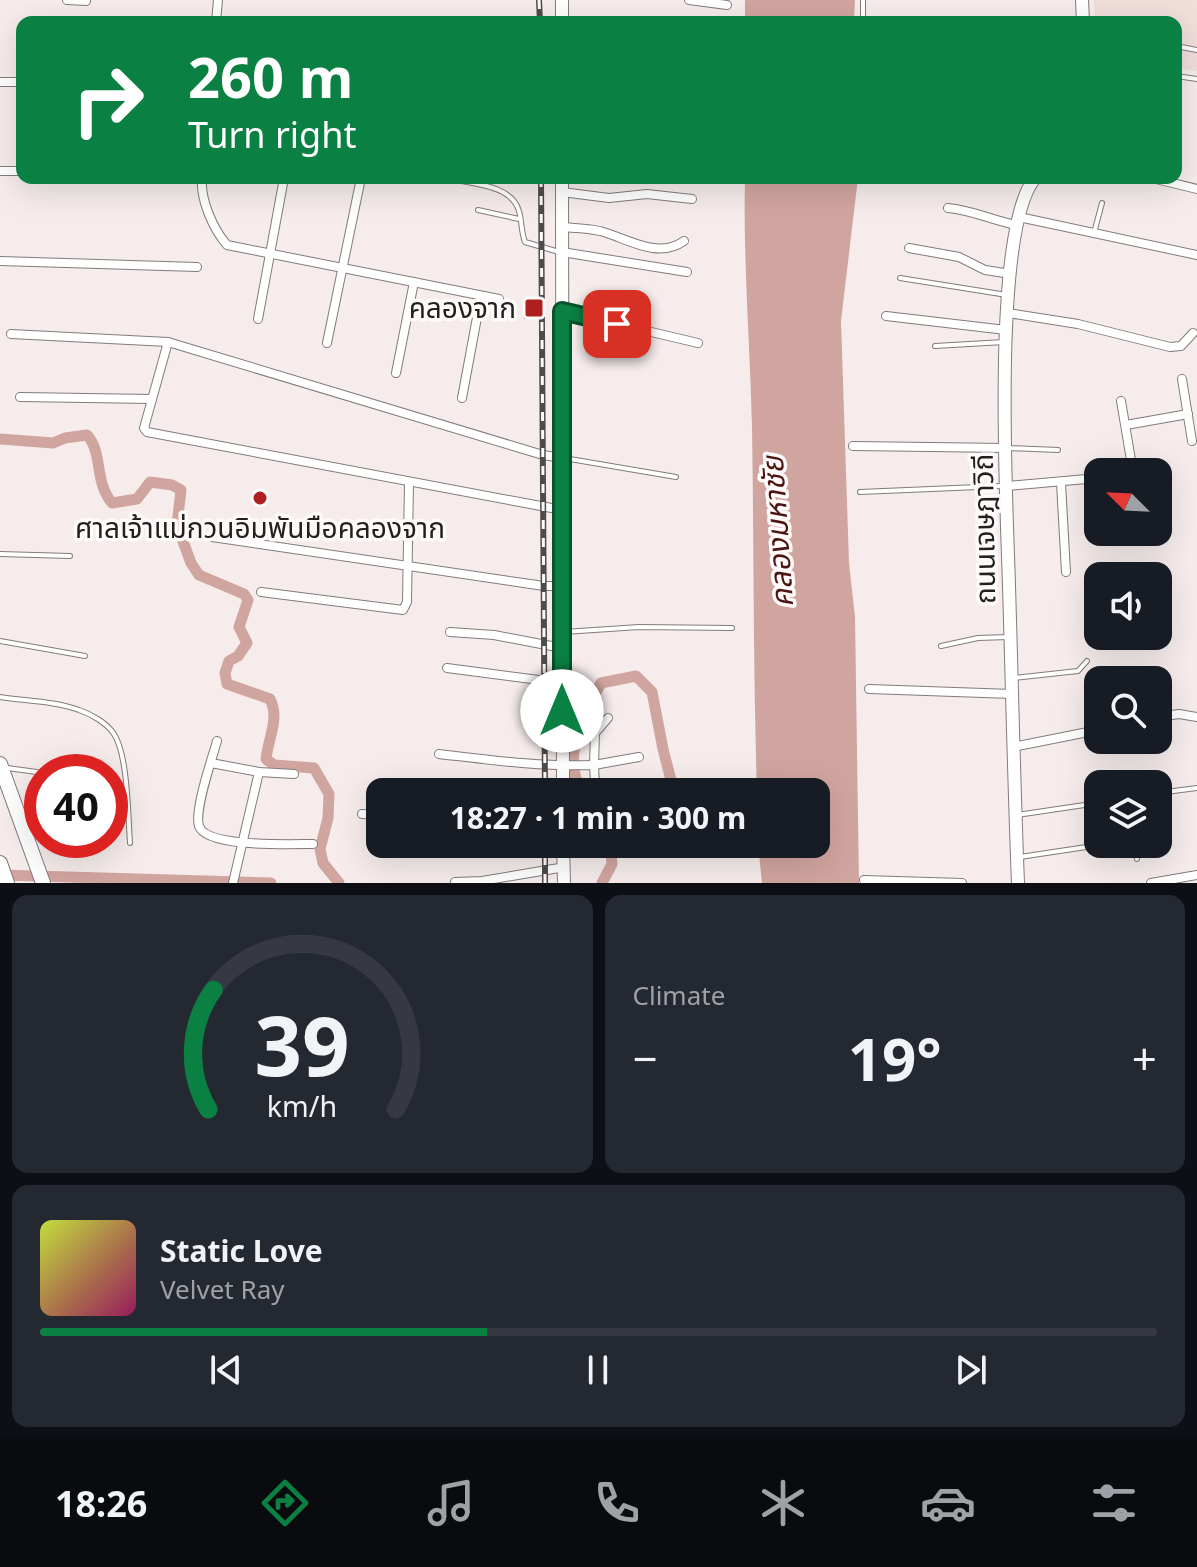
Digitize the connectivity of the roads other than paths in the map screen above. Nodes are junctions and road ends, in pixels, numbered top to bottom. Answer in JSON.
{"nodes":[{"id":1,"x":67,"y":0,"type":"edge"},
{"id":2,"x":689,"y":0,"type":"edge"},
{"id":3,"x":86,"y":1,"type":"edge"},
{"id":4,"x":727,"y":5,"type":"dead end"},
{"id":5,"x":201,"y":184,"type":"edge"},
{"id":6,"x":283,"y":184,"type":"edge"},
{"id":7,"x":360,"y":184,"type":"edge"},
{"id":8,"x":471,"y":184,"type":"edge"},
{"id":9,"x":562,"y":184,"type":"edge"},
{"id":10,"x":1031,"y":184,"type":"edge"},
{"id":11,"x":1177,"y":184,"type":"edge"},
{"id":12,"x":1197,"y":189,"type":"edge"},
{"id":13,"x":562,"y":192,"type":"junction"},
{"id":14,"x":692,"y":199,"type":"dead end"},
{"id":15,"x":1102,"y":203,"type":"dead end"},
{"id":16,"x":948,"y":208,"type":"dead end"},
{"id":17,"x":478,"y":210,"type":"dead end"},
{"id":18,"x":520,"y":219,"type":"junction"},
{"id":19,"x":1018,"y":221,"type":"junction"},
{"id":20,"x":562,"y":227,"type":"junction"},
{"id":21,"x":1094,"y":233,"type":"junction"},
{"id":22,"x":684,"y":241,"type":"dead end"},
{"id":23,"x":909,"y":248,"type":"dead end"},
{"id":24,"x":562,"y":252,"type":"junction"},
{"id":25,"x":270,"y":253,"type":"junction"},
{"id":26,"x":1197,"y":255,"type":"edge"},
{"id":27,"x":0,"y":261,"type":"edge"},
{"id":28,"x":197,"y":267,"type":"dead end"},
{"id":29,"x":342,"y":268,"type":"junction"},
{"id":30,"x":687,"y":272,"type":"dead end"},
{"id":31,"x":1011,"y":274,"type":"junction"},
{"id":32,"x":900,"y":278,"type":"dead end"},
{"id":33,"x":414,"y":282,"type":"junction"},
{"id":34,"x":1009,"y":295,"type":"junction"},
{"id":35,"x":481,"y":296,"type":"junction"},
{"id":36,"x":499,"y":299,"type":"dead end"},
{"id":37,"x":562,"y":311,"type":"junction"},
{"id":38,"x":1008,"y":313,"type":"junction"},
{"id":39,"x":886,"y":316,"type":"dead end"},
{"id":40,"x":258,"y":319,"type":"dead end"},
{"id":41,"x":1193,"y":333,"type":"dead end"},
{"id":42,"x":11,"y":334,"type":"dead end"},
{"id":43,"x":1006,"y":336,"type":"junction"},
{"id":44,"x":168,"y":342,"type":"junction"},
{"id":45,"x":327,"y":343,"type":"dead end"},
{"id":46,"x":698,"y":343,"type":"dead end"},
{"id":47,"x":935,"y":346,"type":"dead end"},
{"id":48,"x":396,"y":373,"type":"dead end"},
{"id":49,"x":1182,"y":379,"type":"dead end"},
{"id":50,"x":20,"y":397,"type":"dead end"},
{"id":51,"x":462,"y":398,"type":"dead end"},
{"id":52,"x":152,"y":399,"type":"junction"},
{"id":53,"x":1121,"y":401,"type":"dead end"},
{"id":54,"x":1188,"y":414,"type":"junction"},
{"id":55,"x":1126,"y":425,"type":"junction"},
{"id":56,"x":1192,"y":441,"type":"dead end"},
{"id":57,"x":853,"y":446,"type":"dead end"},
{"id":58,"x":1006,"y":448,"type":"junction"},
{"id":59,"x":1058,"y":450,"type":"dead end"},
{"id":60,"x":562,"y":458,"type":"junction"},
{"id":61,"x":1131,"y":458,"type":"edge"},
{"id":62,"x":676,"y":477,"type":"dead end"},
{"id":63,"x":1084,"y":480,"type":"edge"},
{"id":64,"x":409,"y":482,"type":"junction"},
{"id":65,"x":1061,"y":483,"type":"junction"},
{"id":66,"x":1007,"y":486,"type":"junction"},
{"id":67,"x":860,"y":492,"type":"dead end"},
{"id":68,"x":562,"y":510,"type":"junction"},
{"id":69,"x":212,"y":537,"type":"dead end"},
{"id":70,"x":0,"y":554,"type":"edge"},
{"id":71,"x":70,"y":556,"type":"dead end"},
{"id":72,"x":407,"y":564,"type":"junction"},
{"id":73,"x":1066,"y":572,"type":"dead end"},
{"id":74,"x":562,"y":586,"type":"junction"},
{"id":75,"x":261,"y":592,"type":"dead end"},
{"id":76,"x":732,"y":628,"type":"dead end"},
{"id":77,"x":450,"y":632,"type":"dead end"},
{"id":78,"x":562,"y":632,"type":"junction"},
{"id":79,"x":1011,"y":637,"type":"junction"},
{"id":80,"x":0,"y":641,"type":"edge"},
{"id":81,"x":941,"y":646,"type":"dead end"},
{"id":82,"x":562,"y":648,"type":"junction"},
{"id":83,"x":85,"y":656,"type":"dead end"},
{"id":84,"x":1087,"y":661,"type":"dead end"},
{"id":85,"x":447,"y":668,"type":"dead end"},
{"id":86,"x":1012,"y":678,"type":"junction"},
{"id":87,"x":562,"y":683,"type":"junction"},
{"id":88,"x":869,"y":689,"type":"dead end"},
{"id":89,"x":1012,"y":694,"type":"junction"},
{"id":90,"x":0,"y":697,"type":"edge"},
{"id":91,"x":1172,"y":715,"type":"edge"},
{"id":92,"x":1197,"y":717,"type":"edge"},
{"id":93,"x":608,"y":718,"type":"dead end"},
{"id":94,"x":1084,"y":733,"type":"edge"},
{"id":95,"x":217,"y":741,"type":"dead end"},
{"id":96,"x":1013,"y":747,"type":"junction"},
{"id":97,"x":439,"y":754,"type":"dead end"},
{"id":98,"x":639,"y":757,"type":"dead end"},
{"id":99,"x":211,"y":763,"type":"junction"},
{"id":100,"x":0,"y":765,"type":"edge"},
{"id":101,"x":593,"y":765,"type":"junction"},
{"id":102,"x":563,"y":766,"type":"junction"},
{"id":103,"x":24,"y":770,"type":"edge"},
{"id":104,"x":259,"y":772,"type":"junction"},
{"id":105,"x":294,"y":774,"type":"dead end"},
{"id":106,"x":563,"y":778,"type":"edge"},
{"id":107,"x":594,"y":778,"type":"edge"},
{"id":108,"x":1197,"y":788,"type":"edge"},
{"id":109,"x":1172,"y":791,"type":"edge"},
{"id":110,"x":1084,"y":805,"type":"edge"},
{"id":111,"x":362,"y":814,"type":"dead end"},
{"id":112,"x":366,"y":814,"type":"edge"},
{"id":113,"x":1015,"y":816,"type":"junction"},
{"id":114,"x":243,"y":842,"type":"junction"},
{"id":115,"x":130,"y":843,"type":"dead end"},
{"id":116,"x":313,"y":844,"type":"dead end"},
{"id":117,"x":1084,"y":847,"type":"edge"},
{"id":118,"x":564,"y":858,"type":"edge"},
{"id":119,"x":1017,"y":858,"type":"junction"},
{"id":120,"x":0,"y":864,"type":"edge"},
{"id":121,"x":565,"y":867,"type":"junction"},
{"id":122,"x":1197,"y":875,"type":"edge"},
{"id":123,"x":234,"y":878,"type":"edge"},
{"id":124,"x":864,"y":880,"type":"dead end"},
{"id":125,"x":455,"y":882,"type":"edge"},
{"id":126,"x":7,"y":883,"type":"edge"},
{"id":127,"x":43,"y":883,"type":"edge"},
{"id":128,"x":564,"y":883,"type":"edge"},
{"id":129,"x":962,"y":883,"type":"edge"},
{"id":130,"x":1018,"y":883,"type":"edge"},
{"id":131,"x":1151,"y":883,"type":"edge"}],
"edges":[{"from":1,"to":3,"type":"street"},
{"from":2,"to":4,"type":"street"},
{"from":5,"to":25,"type":"street"},
{"from":6,"to":25,"type":"street"},
{"from":7,"to":29,"type":"street"},
{"from":8,"to":18,"type":"lane"},
{"from":9,"to":13,"type":"street"},
{"from":10,"to":19,"type":"street","name":"ถนนเจษฎาวิถี"},
{"from":11,"to":12,"type":"street"},
{"from":13,"to":14,"type":"street"},
{"from":13,"to":20,"type":"street"},
{"from":15,"to":21,"type":"lane"},
{"from":16,"to":19,"type":"street"},
{"from":17,"to":18,"type":"lane"},
{"from":18,"to":24,"type":"lane"},
{"from":19,"to":21,"type":"street"},
{"from":19,"to":31,"type":"street","name":"ถนนเจษฎาวิถี"},
{"from":20,"to":22,"type":"street"},
{"from":20,"to":24,"type":"street"},
{"from":21,"to":26,"type":"street"},
{"from":23,"to":31,"type":"street"},
{"from":24,"to":30,"type":"street"},
{"from":24,"to":37,"type":"street"},
{"from":25,"to":29,"type":"street"},
{"from":25,"to":40,"type":"street"},
{"from":27,"to":28,"type":"street"},
{"from":29,"to":33,"type":"street"},
{"from":29,"to":45,"type":"street"},
{"from":31,"to":34,"type":"street","name":"ถนนเจษฎาวิถี"},
{"from":32,"to":34,"type":"lane"},
{"from":33,"to":35,"type":"street"},
{"from":33,"to":48,"type":"street"},
{"from":34,"to":38,"type":"street","name":"ถนนเจษฎาวิถี"},
{"from":35,"to":36,"type":"street"},
{"from":35,"to":51,"type":"street"},
{"from":37,"to":46,"type":"street"},
{"from":37,"to":60,"type":"street"},
{"from":38,"to":41,"type":"street"},
{"from":38,"to":43,"type":"street","name":"ถนนเจษฎาวิถี"},
{"from":39,"to":43,"type":"street"},
{"from":42,"to":44,"type":"street"},
{"from":43,"to":47,"type":"lane"},
{"from":43,"to":58,"type":"street","name":"ถนนเจษฎาวิถี"},
{"from":44,"to":52,"type":"street"},
{"from":44,"to":60,"type":"street"},
{"from":49,"to":54,"type":"street"},
{"from":50,"to":52,"type":"street"},
{"from":52,"to":64,"type":"street"},
{"from":53,"to":55,"type":"street"},
{"from":54,"to":55,"type":"street"},
{"from":54,"to":56,"type":"street"},
{"from":55,"to":61,"type":"street"},
{"from":57,"to":58,"type":"street"},
{"from":58,"to":59,"type":"lane"},
{"from":58,"to":66,"type":"street","name":"ถนนเจษฎาวิถี"},
{"from":60,"to":62,"type":"lane"},
{"from":60,"to":68,"type":"street"},
{"from":63,"to":65,"type":"street"},
{"from":64,"to":68,"type":"street"},
{"from":64,"to":72,"type":"street"},
{"from":65,"to":66,"type":"street"},
{"from":65,"to":73,"type":"street"},
{"from":66,"to":67,"type":"lane"},
{"from":66,"to":79,"type":"street","name":"ถนนเจษฎาวิถี"},
{"from":68,"to":74,"type":"street"},
{"from":69,"to":72,"type":"street"},
{"from":70,"to":71,"type":"lane"},
{"from":72,"to":74,"type":"street"},
{"from":72,"to":75,"type":"street"},
{"from":74,"to":78,"type":"street"},
{"from":76,"to":78,"type":"lane"},
{"from":77,"to":82,"type":"street"},
{"from":78,"to":82,"type":"street"},
{"from":79,"to":81,"type":"lane"},
{"from":79,"to":86,"type":"street","name":"ถนนเจษฎาวิถี"},
{"from":80,"to":83,"type":"lane"},
{"from":82,"to":87,"type":"street"},
{"from":84,"to":86,"type":"lane"},
{"from":85,"to":87,"type":"street"},
{"from":86,"to":89,"type":"street","name":"ถนนเจษฎาวิถี"},
{"from":87,"to":102,"type":"street"},
{"from":88,"to":89,"type":"street"},
{"from":89,"to":96,"type":"street","name":"ถนนเจษฎาวิถี"},
{"from":90,"to":115,"type":"lane"},
{"from":91,"to":92,"type":"street"},
{"from":93,"to":101,"type":"street"},
{"from":94,"to":96,"type":"street"},
{"from":95,"to":99,"type":"street"},
{"from":96,"to":113,"type":"street","name":"ถนนเจษฎาวิถี"},
{"from":97,"to":102,"type":"street"},
{"from":98,"to":101,"type":"street"},
{"from":99,"to":104,"type":"street"},
{"from":99,"to":114,"type":"street"},
{"from":100,"to":103,"type":"lane"},
{"from":100,"to":127,"type":"main road"},
{"from":101,"to":102,"type":"street"},
{"from":101,"to":107,"type":"street"},
{"from":102,"to":106,"type":"street"},
{"from":104,"to":105,"type":"street"},
{"from":104,"to":114,"type":"street"},
{"from":108,"to":109,"type":"lane"},
{"from":110,"to":113,"type":"lane"},
{"from":111,"to":112,"type":"street"},
{"from":113,"to":119,"type":"street","name":"ถนนเจษฎาวิถี"},
{"from":114,"to":116,"type":"street"},
{"from":114,"to":123,"type":"street"},
{"from":117,"to":119,"type":"lane"},
{"from":118,"to":121,"type":"street"},
{"from":119,"to":130,"type":"street","name":"ถนนเจษฎาวิถี"},
{"from":120,"to":126,"type":"main road"},
{"from":121,"to":125,"type":"street"},
{"from":121,"to":128,"type":"street"},
{"from":122,"to":131,"type":"street"},
{"from":124,"to":129,"type":"street"}]}
